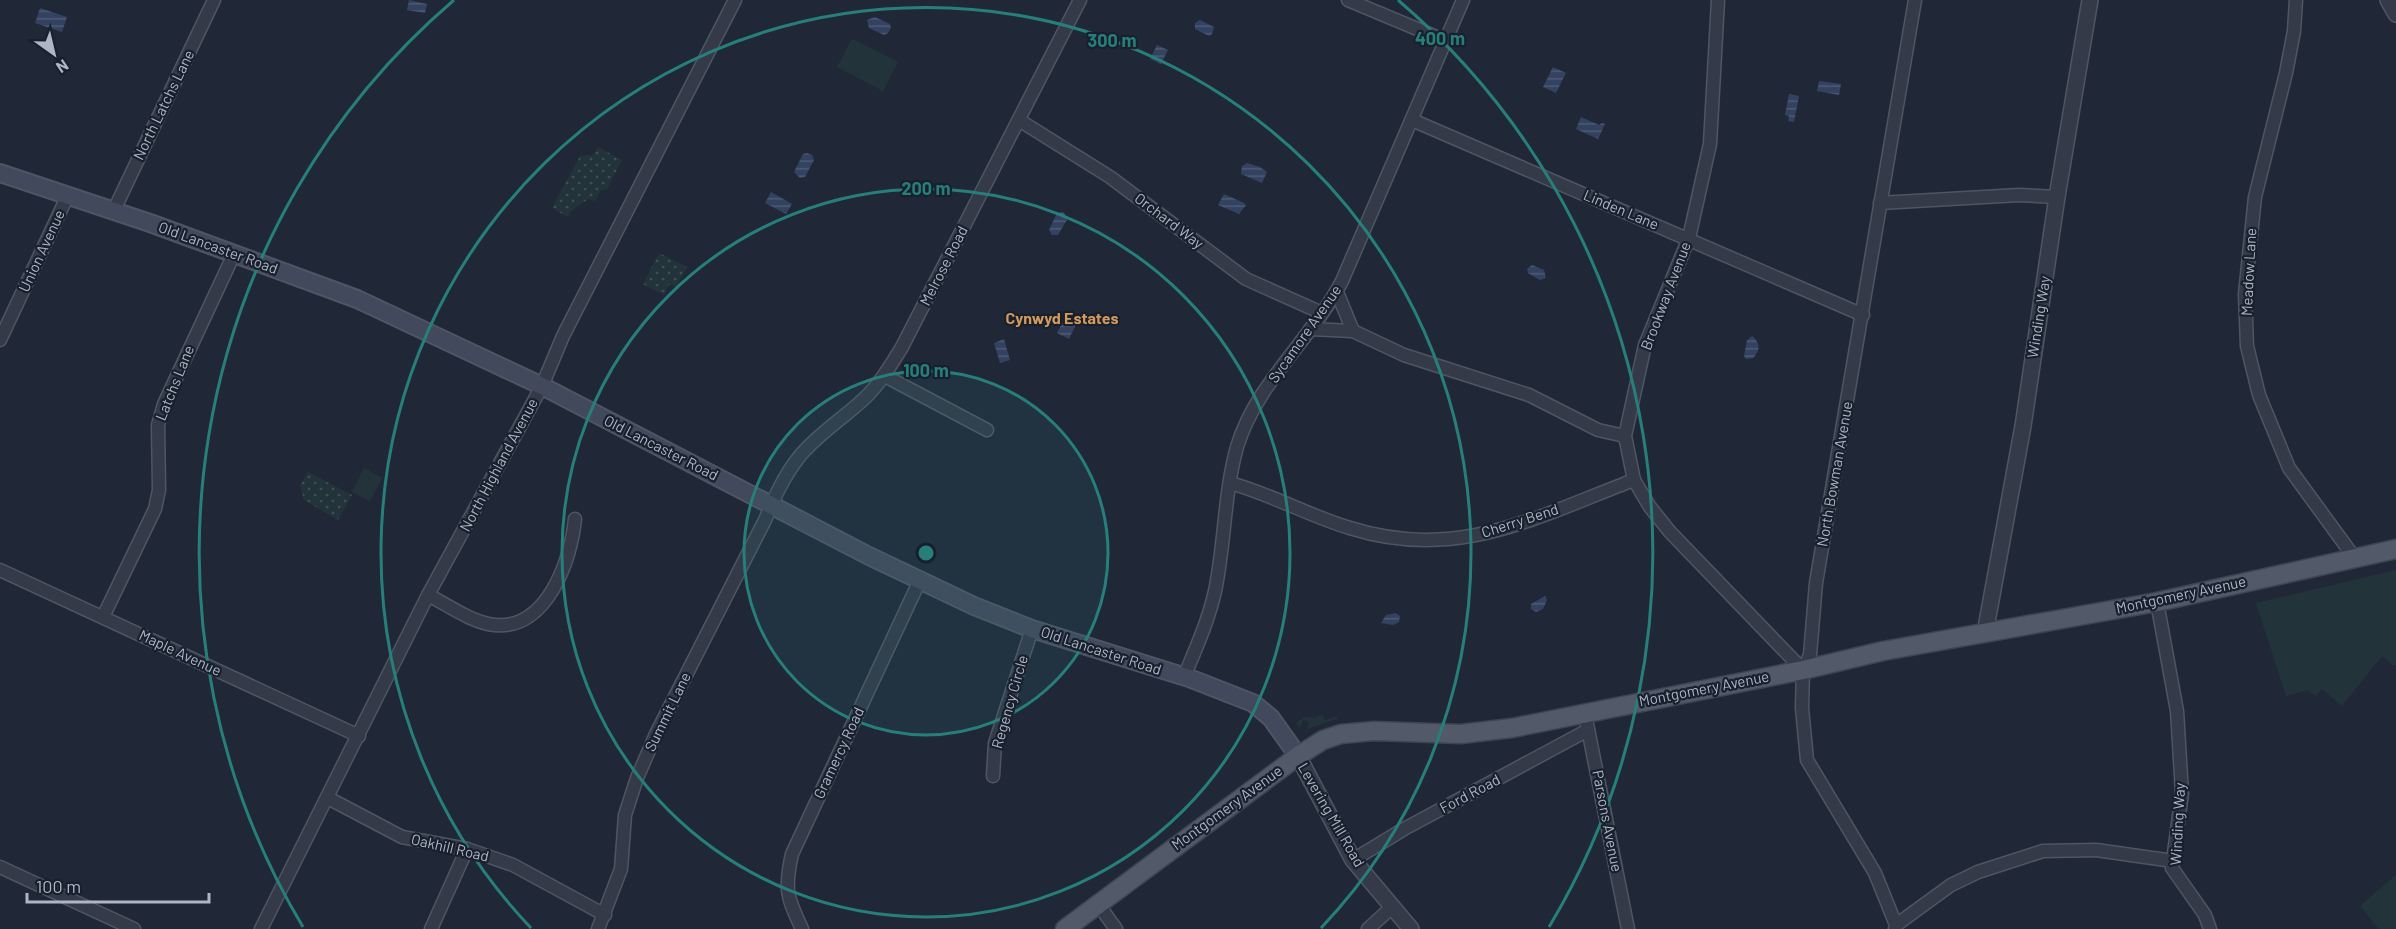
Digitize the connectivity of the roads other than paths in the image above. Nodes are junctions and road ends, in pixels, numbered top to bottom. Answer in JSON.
{"nodes":[{"id":1,"x":214,"y":0,"type":"edge"},
{"id":2,"x":735,"y":0,"type":"edge"},
{"id":3,"x":1080,"y":0,"type":"edge"},
{"id":4,"x":1348,"y":0,"type":"edge"},
{"id":5,"x":1463,"y":0,"type":"edge"},
{"id":6,"x":1718,"y":0,"type":"edge"},
{"id":7,"x":1915,"y":0,"type":"edge"},
{"id":8,"x":2090,"y":0,"type":"edge"},
{"id":9,"x":2296,"y":0,"type":"edge"},
{"id":10,"x":2388,"y":0,"type":"edge"},
{"id":11,"x":2396,"y":14,"type":"edge"},
{"id":12,"x":1446,"y":41,"type":"junction"},
{"id":13,"x":1019,"y":120,"type":"junction"},
{"id":14,"x":1412,"y":120,"type":"junction"},
{"id":15,"x":0,"y":173,"type":"edge"},
{"id":16,"x":68,"y":195,"type":"junction"},
{"id":17,"x":2057,"y":197,"type":"junction"},
{"id":18,"x":1880,"y":203,"type":"junction"},
{"id":19,"x":114,"y":210,"type":"junction"},
{"id":20,"x":1689,"y":239,"type":"junction"},
{"id":21,"x":234,"y":254,"type":"junction"},
{"id":22,"x":1337,"y":292,"type":"junction"},
{"id":23,"x":1322,"y":313,"type":"junction"},
{"id":24,"x":1863,"y":315,"type":"junction"},
{"id":25,"x":1310,"y":329,"type":"junction"},
{"id":26,"x":1353,"y":331,"type":"junction"},
{"id":27,"x":0,"y":340,"type":"edge"},
{"id":28,"x":885,"y":376,"type":"junction"},
{"id":29,"x":542,"y":386,"type":"junction"},
{"id":30,"x":987,"y":430,"type":"dead end"},
{"id":31,"x":1625,"y":436,"type":"junction"},
{"id":32,"x":1634,"y":480,"type":"junction"},
{"id":33,"x":1230,"y":483,"type":"junction"},
{"id":34,"x":771,"y":505,"type":"junction"},
{"id":35,"x":575,"y":519,"type":"dead end"},
{"id":36,"x":2396,"y":549,"type":"edge"},
{"id":37,"x":2354,"y":557,"type":"junction"},
{"id":38,"x":0,"y":570,"type":"edge"},
{"id":39,"x":920,"y":580,"type":"junction"},
{"id":40,"x":428,"y":595,"type":"junction"},
{"id":41,"x":2157,"y":602,"type":"junction"},
{"id":42,"x":104,"y":617,"type":"junction"},
{"id":43,"x":1032,"y":629,"type":"junction"},
{"id":44,"x":1985,"y":633,"type":"junction"},
{"id":45,"x":1803,"y":670,"type":"junction"},
{"id":46,"x":1184,"y":677,"type":"junction"},
{"id":47,"x":1587,"y":722,"type":"junction"},
{"id":48,"x":359,"y":736,"type":"junction"},
{"id":49,"x":1298,"y":756,"type":"junction"},
{"id":50,"x":993,"y":776,"type":"dead end"},
{"id":51,"x":328,"y":798,"type":"junction"},
{"id":52,"x":467,"y":849,"type":"junction"},
{"id":53,"x":1353,"y":860,"type":"junction"},
{"id":54,"x":2173,"y":861,"type":"junction"},
{"id":55,"x":0,"y":867,"type":"edge"},
{"id":56,"x":1098,"y":904,"type":"junction"},
{"id":57,"x":1392,"y":907,"type":"junction"},
{"id":58,"x":604,"y":915,"type":"junction"},
{"id":59,"x":1895,"y":927,"type":"edge"},
{"id":60,"x":134,"y":929,"type":"edge"},
{"id":61,"x":261,"y":929,"type":"edge"},
{"id":62,"x":431,"y":929,"type":"edge"},
{"id":63,"x":598,"y":929,"type":"edge"},
{"id":64,"x":802,"y":929,"type":"edge"},
{"id":65,"x":1065,"y":929,"type":"edge"},
{"id":66,"x":1116,"y":929,"type":"edge"},
{"id":67,"x":1368,"y":929,"type":"edge"},
{"id":68,"x":1410,"y":929,"type":"edge"},
{"id":69,"x":1628,"y":929,"type":"edge"},
{"id":70,"x":2211,"y":929,"type":"edge"}],
"edges":[{"from":1,"to":19,"type":"street","name":"North Latchs Lane"},
{"from":2,"to":29,"type":"street","name":"North Highland Avenue"},
{"from":3,"to":13,"type":"street","name":"Melrose Road"},
{"from":4,"to":12,"type":"street"},
{"from":5,"to":12,"type":"street","name":"Sycamore Avenue"},
{"from":6,"to":20,"type":"street","name":"Brookway Avenue"},
{"from":7,"to":18,"type":"street","name":"North Bowman Avenue"},
{"from":8,"to":17,"type":"street","name":"Winding Way"},
{"from":9,"to":37,"type":"street","name":"Meadow Lane"},
{"from":10,"to":11,"type":"street"},
{"from":12,"to":14,"type":"street","name":"Sycamore Avenue"},
{"from":13,"to":23,"type":"street","name":"Orchard Way"},
{"from":13,"to":28,"type":"street","name":"Melrose Road"},
{"from":14,"to":20,"type":"street","name":"Linden Lane"},
{"from":14,"to":22,"type":"street","name":"Sycamore Avenue"},
{"from":15,"to":16,"type":"main road","name":"Old Lancaster Road"},
{"from":16,"to":19,"type":"main road","name":"Old Lancaster Road"},
{"from":16,"to":27,"type":"street","name":"Union Avenue"},
{"from":17,"to":18,"type":"street"},
{"from":17,"to":44,"type":"street","name":"Winding Way"},
{"from":18,"to":24,"type":"street","name":"North Bowman Avenue"},
{"from":19,"to":21,"type":"main road","name":"Old Lancaster Road"},
{"from":20,"to":24,"type":"street","name":"Linden Lane"},
{"from":20,"to":31,"type":"street","name":"Brookway Avenue"},
{"from":21,"to":29,"type":"main road","name":"Old Lancaster Road"},
{"from":21,"to":42,"type":"street","name":"Latchs Lane"},
{"from":22,"to":23,"type":"street","name":"Sycamore Avenue"},
{"from":22,"to":26,"type":"street"},
{"from":23,"to":25,"type":"street","name":"Sycamore Avenue"},
{"from":24,"to":45,"type":"street","name":"North Bowman Avenue"},
{"from":25,"to":26,"type":"street"},
{"from":25,"to":33,"type":"street","name":"Sycamore Avenue"},
{"from":26,"to":31,"type":"street"},
{"from":28,"to":30,"type":"street"},
{"from":28,"to":34,"type":"street","name":"Melrose Road"},
{"from":29,"to":34,"type":"main road","name":"Old Lancaster Road"},
{"from":29,"to":40,"type":"street","name":"North Highland Avenue"},
{"from":31,"to":32,"type":"street","name":"Brookway Avenue"},
{"from":32,"to":33,"type":"street","name":"Cherry Bend"},
{"from":32,"to":45,"type":"street","name":"Brookway Avenue"},
{"from":33,"to":46,"type":"street","name":"Sycamore Avenue"},
{"from":34,"to":39,"type":"main road","name":"Old Lancaster Road"},
{"from":34,"to":58,"type":"street","name":"Summit Lane"},
{"from":35,"to":40,"type":"street"},
{"from":36,"to":37,"type":"main road","name":"Montgomery Avenue"},
{"from":37,"to":41,"type":"main road","name":"Montgomery Avenue"},
{"from":38,"to":42,"type":"street","name":"Maple Avenue"},
{"from":39,"to":43,"type":"main road","name":"Old Lancaster Road"},
{"from":39,"to":64,"type":"street","name":"Gramercy Road"},
{"from":40,"to":48,"type":"street","name":"North Highland Avenue"},
{"from":41,"to":44,"type":"main road","name":"Montgomery Avenue"},
{"from":41,"to":54,"type":"street","name":"Winding Way"},
{"from":42,"to":48,"type":"street","name":"Maple Avenue"},
{"from":43,"to":46,"type":"main road","name":"Old Lancaster Road"},
{"from":43,"to":50,"type":"street","name":"Regency Circle"},
{"from":44,"to":45,"type":"main road","name":"Montgomery Avenue"},
{"from":45,"to":47,"type":"main road","name":"Montgomery Avenue"},
{"from":45,"to":59,"type":"street","name":"North Bowman Avenue"},
{"from":46,"to":49,"type":"main road","name":"Old Lancaster Road"},
{"from":47,"to":49,"type":"main road","name":"Montgomery Avenue"},
{"from":47,"to":53,"type":"street","name":"Ford Road"},
{"from":47,"to":69,"type":"street","name":"Parsons Avenue"},
{"from":48,"to":51,"type":"street","name":"North Highland Avenue"},
{"from":49,"to":53,"type":"street","name":"Levering Mill Road"},
{"from":49,"to":56,"type":"main road","name":"Montgomery Avenue"},
{"from":51,"to":52,"type":"street","name":"Oakhill Road"},
{"from":51,"to":61,"type":"street","name":"North Highland Avenue"},
{"from":52,"to":58,"type":"street","name":"Oakhill Road"},
{"from":52,"to":62,"type":"street"},
{"from":53,"to":57,"type":"street","name":"Levering Mill Road"},
{"from":54,"to":59,"type":"street"},
{"from":54,"to":70,"type":"street","name":"Winding Way"},
{"from":55,"to":60,"type":"street"},
{"from":56,"to":65,"type":"main road","name":"Montgomery Avenue"},
{"from":56,"to":66,"type":"street"},
{"from":57,"to":67,"type":"street"},
{"from":57,"to":68,"type":"street","name":"Levering Mill Road"},
{"from":58,"to":63,"type":"street","name":"Summit Lane"}]}
